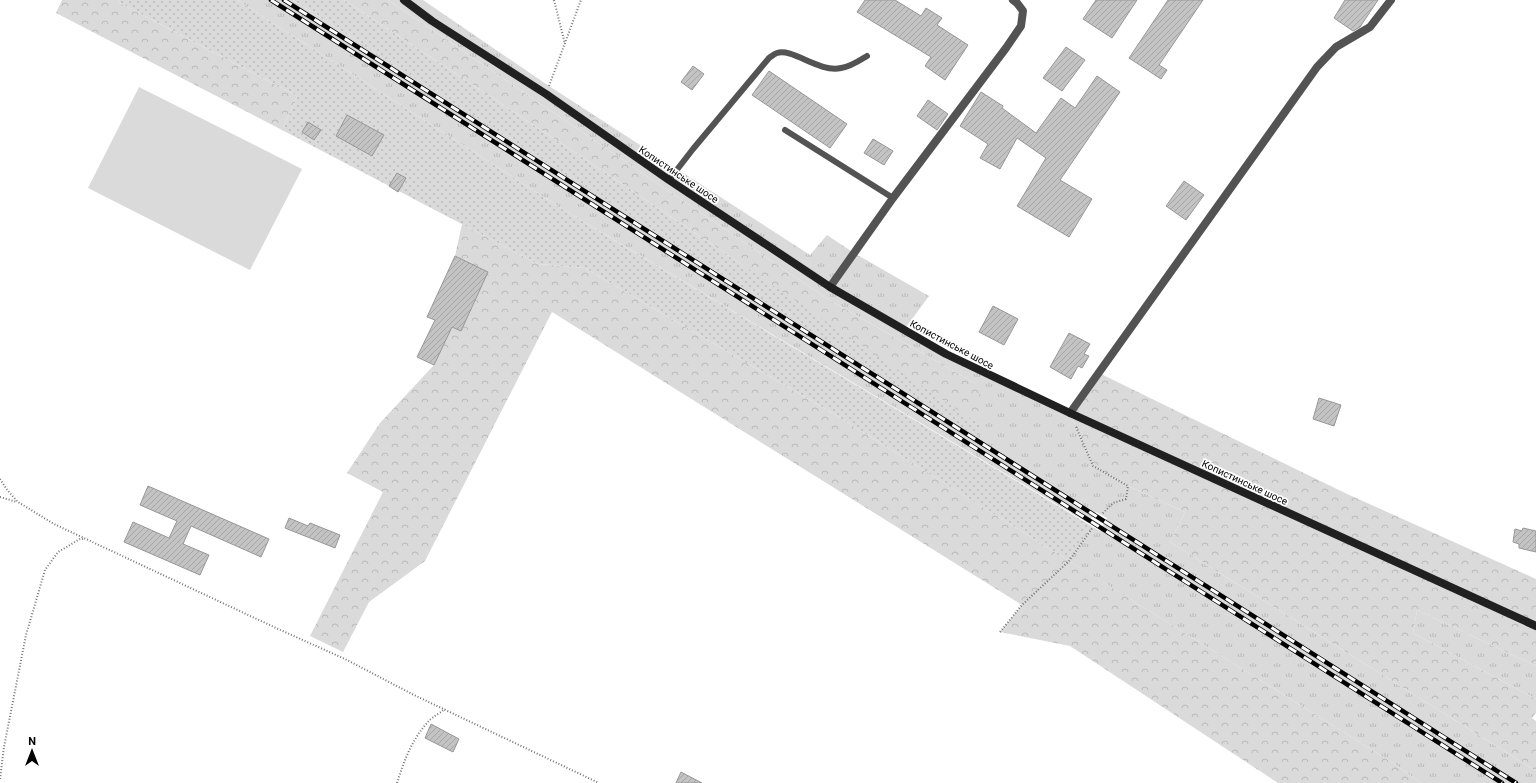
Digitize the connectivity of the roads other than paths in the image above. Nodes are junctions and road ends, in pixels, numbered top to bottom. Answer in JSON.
{"nodes":[{"id":1,"x":404,"y":0,"type":"edge"},
{"id":2,"x":1012,"y":0,"type":"edge"},
{"id":3,"x":1391,"y":0,"type":"edge"},
{"id":4,"x":867,"y":56,"type":"dead end"},
{"id":5,"x":785,"y":130,"type":"dead end"},
{"id":6,"x":669,"y":180,"type":"junction"},
{"id":7,"x":893,"y":198,"type":"junction"},
{"id":8,"x":830,"y":287,"type":"junction"},
{"id":9,"x":1070,"y":413,"type":"junction"},
{"id":10,"x":1536,"y":626,"type":"edge"}],
"edges":[{"from":1,"to":6,"type":"street","name":"Копистинське шосе"},
{"from":2,"to":7,"type":"street"},
{"from":3,"to":9,"type":"street"},
{"from":4,"to":6,"type":"lane"},
{"from":5,"to":7,"type":"lane"},
{"from":6,"to":8,"type":"street","name":"Копистинське шосе"},
{"from":7,"to":8,"type":"street"},
{"from":8,"to":9,"type":"street","name":"Копистинське шосе"},
{"from":9,"to":10,"type":"street","name":"Копистинське шосе"}]}
